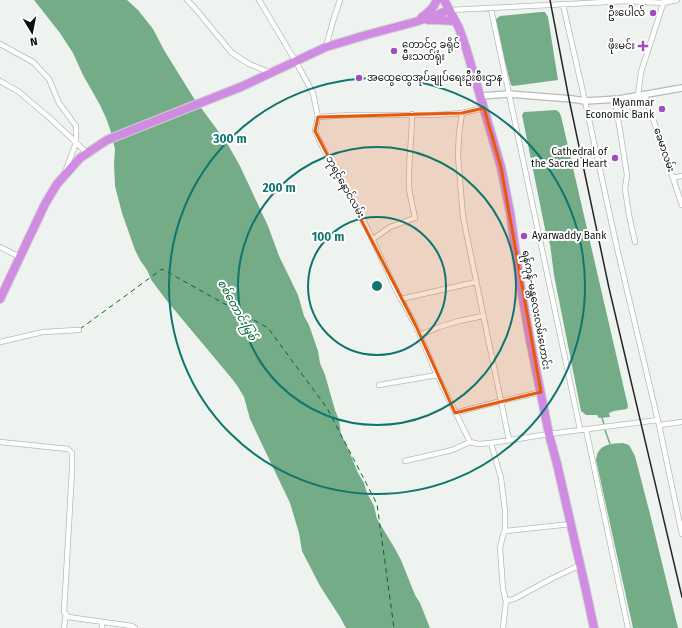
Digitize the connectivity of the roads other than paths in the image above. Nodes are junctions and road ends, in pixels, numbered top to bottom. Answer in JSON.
{"nodes":[{"id":1,"x":186,"y":0,"type":"edge"},
{"id":2,"x":259,"y":0,"type":"edge"},
{"id":3,"x":340,"y":0,"type":"edge"},
{"id":4,"x":437,"y":0,"type":"edge"},
{"id":5,"x":444,"y":0,"type":"edge"},
{"id":6,"x":677,"y":0,"type":"edge"},
{"id":7,"x":628,"y":1,"type":"edge"},
{"id":8,"x":664,"y":1,"type":"edge"},
{"id":9,"x":563,"y":5,"type":"junction"},
{"id":10,"x":491,"y":8,"type":"junction"},
{"id":11,"x":450,"y":10,"type":"junction"},
{"id":12,"x":455,"y":21,"type":"junction"},
{"id":13,"x":415,"y":22,"type":"junction"},
{"id":14,"x":0,"y":44,"type":"edge"},
{"id":15,"x":326,"y":47,"type":"junction"},
{"id":16,"x":296,"y":62,"type":"junction"},
{"id":17,"x":272,"y":73,"type":"junction"},
{"id":18,"x":0,"y":81,"type":"edge"},
{"id":19,"x":682,"y":88,"type":"edge"},
{"id":20,"x":509,"y":94,"type":"junction"},
{"id":21,"x":645,"y":95,"type":"junction"},
{"id":22,"x":480,"y":96,"type":"junction"},
{"id":23,"x":638,"y":96,"type":"junction"},
{"id":24,"x":615,"y":100,"type":"junction"},
{"id":25,"x":585,"y":101,"type":"junction"},
{"id":26,"x":484,"y":108,"type":"junction"},
{"id":27,"x":412,"y":114,"type":"junction"},
{"id":28,"x":462,"y":114,"type":"junction"},
{"id":29,"x":318,"y":117,"type":"junction"},
{"id":30,"x":76,"y":143,"type":"junction"},
{"id":31,"x":87,"y":153,"type":"junction"},
{"id":32,"x":682,"y":176,"type":"edge"},
{"id":33,"x":63,"y":177,"type":"junction"},
{"id":34,"x":673,"y":178,"type":"junction"},
{"id":35,"x":682,"y":205,"type":"edge"},
{"id":36,"x":373,"y":239,"type":"junction"},
{"id":37,"x":635,"y":242,"type":"dead end"},
{"id":38,"x":0,"y":247,"type":"edge"},
{"id":39,"x":20,"y":257,"type":"junction"},
{"id":40,"x":476,"y":282,"type":"junction"},
{"id":41,"x":0,"y":299,"type":"edge"},
{"id":42,"x":401,"y":299,"type":"junction"},
{"id":43,"x":483,"y":316,"type":"junction"},
{"id":44,"x":78,"y":330,"type":"dead end"},
{"id":45,"x":420,"y":335,"type":"junction"},
{"id":46,"x":0,"y":342,"type":"edge"},
{"id":47,"x":437,"y":375,"type":"junction"},
{"id":48,"x":379,"y":385,"type":"dead end"},
{"id":49,"x":541,"y":392,"type":"junction"},
{"id":50,"x":500,"y":401,"type":"junction"},
{"id":51,"x":455,"y":413,"type":"junction"},
{"id":52,"x":658,"y":420,"type":"junction"},
{"id":53,"x":682,"y":422,"type":"edge"},
{"id":54,"x":659,"y":425,"type":"junction"},
{"id":55,"x":583,"y":429,"type":"junction"},
{"id":56,"x":549,"y":434,"type":"junction"},
{"id":57,"x":509,"y":440,"type":"junction"},
{"id":58,"x":0,"y":442,"type":"edge"},
{"id":59,"x":470,"y":442,"type":"junction"},
{"id":60,"x":491,"y":443,"type":"junction"},
{"id":61,"x":405,"y":461,"type":"dead end"},
{"id":62,"x":571,"y":524,"type":"junction"},
{"id":63,"x":505,"y":531,"type":"junction"},
{"id":64,"x":682,"y":534,"type":"edge"},
{"id":65,"x":580,"y":565,"type":"junction"},
{"id":66,"x":506,"y":601,"type":"junction"},
{"id":67,"x":66,"y":614,"type":"junction"},
{"id":68,"x":102,"y":622,"type":"junction"},
{"id":69,"x":64,"y":628,"type":"edge"},
{"id":70,"x":102,"y":628,"type":"edge"},
{"id":71,"x":135,"y":628,"type":"edge"},
{"id":72,"x":503,"y":628,"type":"edge"},
{"id":73,"x":594,"y":628,"type":"edge"},
{"id":74,"x":628,"y":628,"type":"edge"}],
"edges":[{"from":1,"to":17,"type":"street"},
{"from":2,"to":16,"type":"street","name":"ဘုရင့်နောင်လမ်း"},
{"from":3,"to":15,"type":"street"},
{"from":4,"to":13,"type":"highway"},
{"from":5,"to":11,"type":"highway","name":"ရန်ကုန်-မန္တလေးလမ်းဟောင်း"},
{"from":6,"to":8,"type":"street"},
{"from":7,"to":8,"type":"street"},
{"from":7,"to":9,"type":"street"},
{"from":8,"to":23,"type":"street"},
{"from":9,"to":10,"type":"street"},
{"from":9,"to":25,"type":"street"},
{"from":10,"to":11,"type":"street"},
{"from":10,"to":20,"type":"street"},
{"from":11,"to":12,"type":"highway","name":"ရန်ကုန်-မန္တလေးလမ်းဟောင်း"},
{"from":11,"to":13,"type":"highway"},
{"from":12,"to":13,"type":"highway"},
{"from":12,"to":22,"type":"highway","name":"ရန်ကုန်-မန္တလေးလမ်းဟောင်း"},
{"from":13,"to":15,"type":"highway"},
{"from":14,"to":30,"type":"street"},
{"from":15,"to":16,"type":"highway"},
{"from":16,"to":17,"type":"highway"},
{"from":16,"to":29,"type":"street","name":"ဘုရင့်နောင်လမ်း"},
{"from":17,"to":31,"type":"highway"},
{"from":18,"to":30,"type":"street"},
{"from":19,"to":21,"type":"street"},
{"from":20,"to":22,"type":"street"},
{"from":20,"to":25,"type":"street"},
{"from":20,"to":55,"type":"street"},
{"from":21,"to":23,"type":"street"},
{"from":21,"to":34,"type":"street","name":"ခေမာလမ်း"},
{"from":22,"to":26,"type":"highway","name":"ရန်ကုန်-မန္တလေးလမ်းဟောင်း"},
{"from":23,"to":24,"type":"street"},
{"from":24,"to":25,"type":"street"},
{"from":24,"to":37,"type":"street"},
{"from":25,"to":52,"type":"street"},
{"from":26,"to":28,"type":"street"},
{"from":26,"to":49,"type":"highway","name":"ရန်ကုန်-မန္တလေးလမ်းဟောင်း"},
{"from":27,"to":28,"type":"street"},
{"from":27,"to":29,"type":"street"},
{"from":27,"to":36,"type":"street"},
{"from":28,"to":40,"type":"street"},
{"from":29,"to":36,"type":"street","name":"ဘုရင့်နောင်လမ်း"},
{"from":30,"to":31,"type":"street"},
{"from":30,"to":33,"type":"street"},
{"from":31,"to":33,"type":"highway"},
{"from":32,"to":34,"type":"street"},
{"from":33,"to":39,"type":"highway"},
{"from":34,"to":35,"type":"street","name":"ခေမာလမ်း"},
{"from":36,"to":42,"type":"street","name":"ဘုရင့်နောင်လမ်း"},
{"from":38,"to":39,"type":"street"},
{"from":39,"to":41,"type":"highway"},
{"from":40,"to":42,"type":"street"},
{"from":40,"to":43,"type":"street"},
{"from":42,"to":45,"type":"street","name":"ဘုရင့်နောင်လမ်း"},
{"from":43,"to":45,"type":"street"},
{"from":43,"to":50,"type":"street"},
{"from":44,"to":46,"type":"street"},
{"from":45,"to":47,"type":"street","name":"ဘုရင့်နောင်လမ်း"},
{"from":47,"to":48,"type":"street"},
{"from":47,"to":51,"type":"street","name":"ဘုရင့်နောင်လမ်း"},
{"from":49,"to":50,"type":"street"},
{"from":49,"to":56,"type":"highway","name":"ရန်ကုန်-မန္တလေးလမ်းဟောင်း"},
{"from":50,"to":51,"type":"street"},
{"from":50,"to":57,"type":"street"},
{"from":51,"to":59,"type":"street","name":"ဘုရင့်နောင်လမ်း"},
{"from":52,"to":54,"type":"street"},
{"from":52,"to":55,"type":"street"},
{"from":53,"to":54,"type":"street"},
{"from":54,"to":64,"type":"street"},
{"from":55,"to":56,"type":"street"},
{"from":55,"to":74,"type":"street"},
{"from":56,"to":57,"type":"street"},
{"from":56,"to":62,"type":"highway","name":"ရန်ကုန်-မန္တလေးလမ်းဟောင်း"},
{"from":57,"to":60,"type":"street"},
{"from":58,"to":67,"type":"street"},
{"from":59,"to":60,"type":"street"},
{"from":59,"to":61,"type":"street"},
{"from":60,"to":63,"type":"street"},
{"from":62,"to":63,"type":"street"},
{"from":62,"to":65,"type":"highway","name":"ရန်ကုန်-မန္တလေးလမ်းဟောင်း"},
{"from":63,"to":66,"type":"street"},
{"from":65,"to":66,"type":"street"},
{"from":65,"to":73,"type":"highway","name":"ရန်ကုန်-မန္တလေးလမ်းဟောင်း"},
{"from":66,"to":72,"type":"street"},
{"from":67,"to":68,"type":"street"},
{"from":67,"to":69,"type":"street"},
{"from":68,"to":70,"type":"street"},
{"from":68,"to":71,"type":"street"}]}
